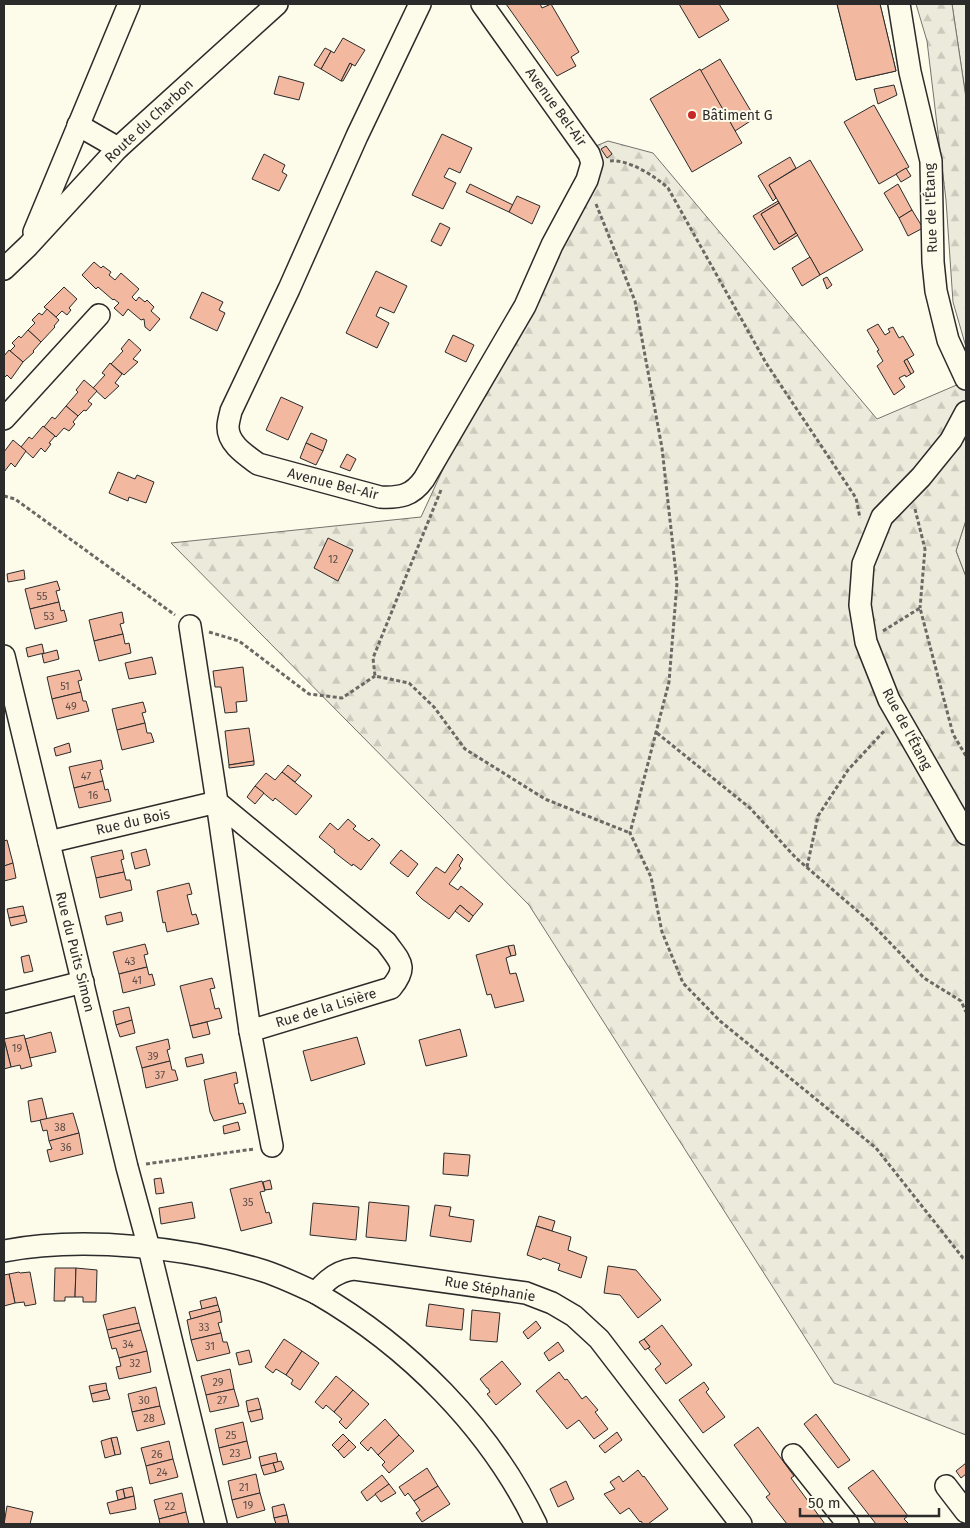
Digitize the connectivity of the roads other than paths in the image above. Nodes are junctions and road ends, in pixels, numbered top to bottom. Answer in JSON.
{"nodes":[{"id":1,"x":129,"y":4,"type":"edge"},
{"id":2,"x":277,"y":4,"type":"edge"},
{"id":3,"x":420,"y":4,"type":"edge"},
{"id":4,"x":482,"y":4,"type":"edge"},
{"id":5,"x":499,"y":4,"type":"edge"},
{"id":6,"x":898,"y":4,"type":"edge"},
{"id":7,"x":557,"y":89,"type":"dead end"},
{"id":8,"x":78,"y":126,"type":"junction"},
{"id":9,"x":118,"y":148,"type":"junction"},
{"id":10,"x":28,"y":246,"type":"junction"},
{"id":11,"x":4,"y":269,"type":"edge"},
{"id":12,"x":99,"y":315,"type":"dead end"},
{"id":13,"x":966,"y":379,"type":"edge"},
{"id":14,"x":966,"y":412,"type":"edge"},
{"id":15,"x":4,"y":419,"type":"edge"},
{"id":16,"x":190,"y":626,"type":"road end"},
{"id":17,"x":4,"y":656,"type":"edge"},
{"id":18,"x":217,"y":802,"type":"junction"},
{"id":19,"x":966,"y":834,"type":"edge"},
{"id":20,"x":49,"y":842,"type":"junction"},
{"id":21,"x":83,"y":982,"type":"junction"},
{"id":22,"x":4,"y":1002,"type":"edge"},
{"id":23,"x":250,"y":1031,"type":"junction"},
{"id":24,"x":272,"y":1146,"type":"road end"},
{"id":25,"x":150,"y":1248,"type":"junction"},
{"id":26,"x":4,"y":1251,"type":"edge"},
{"id":27,"x":316,"y":1293,"type":"junction"},
{"id":28,"x":793,"y":1456,"type":"dead end"},
{"id":29,"x":946,"y":1486,"type":"dead end"},
{"id":30,"x":966,"y":1512,"type":"edge"},
{"id":31,"x":216,"y":1524,"type":"edge"},
{"id":32,"x":536,"y":1524,"type":"edge"},
{"id":33,"x":741,"y":1524,"type":"edge"},
{"id":34,"x":848,"y":1524,"type":"edge"}],
"edges":[{"from":1,"to":8,"type":"street","name":"Route du Charbon"},
{"from":2,"to":9,"type":"street","name":"Route du Charbon"},
{"from":3,"to":4,"type":"street","name":"Avenue Bel-Air"},
{"from":5,"to":7,"type":"street"},
{"from":6,"to":13,"type":"street","name":"Rue de l'Étang"},
{"from":8,"to":9,"type":"street"},
{"from":8,"to":10,"type":"street","name":"Route du Charbon"},
{"from":9,"to":10,"type":"street","name":"Route du Charbon"},
{"from":10,"to":11,"type":"street","name":"Route du Charbon"},
{"from":12,"to":15,"type":"street"},
{"from":14,"to":19,"type":"street","name":"Rue de l'Étang"},
{"from":16,"to":18,"type":"street"},
{"from":17,"to":20,"type":"street","name":"Rue du Puits Simon"},
{"from":18,"to":20,"type":"street","name":"Rue du Bois"},
{"from":18,"to":23,"type":"street"},
{"from":18,"to":23,"type":"street","name":"Rue de la Lisière"},
{"from":20,"to":21,"type":"street","name":"Rue du Puits Simon"},
{"from":21,"to":22,"type":"street"},
{"from":21,"to":25,"type":"street","name":"Rue du Puits Simon"},
{"from":23,"to":24,"type":"street"},
{"from":25,"to":26,"type":"street"},
{"from":25,"to":27,"type":"street"},
{"from":25,"to":31,"type":"street","name":"Rue du Puits Simon"},
{"from":27,"to":32,"type":"street"},
{"from":27,"to":33,"type":"street","name":"Rue Stéphanie"},
{"from":28,"to":34,"type":"street"},
{"from":29,"to":30,"type":"street"}]}
